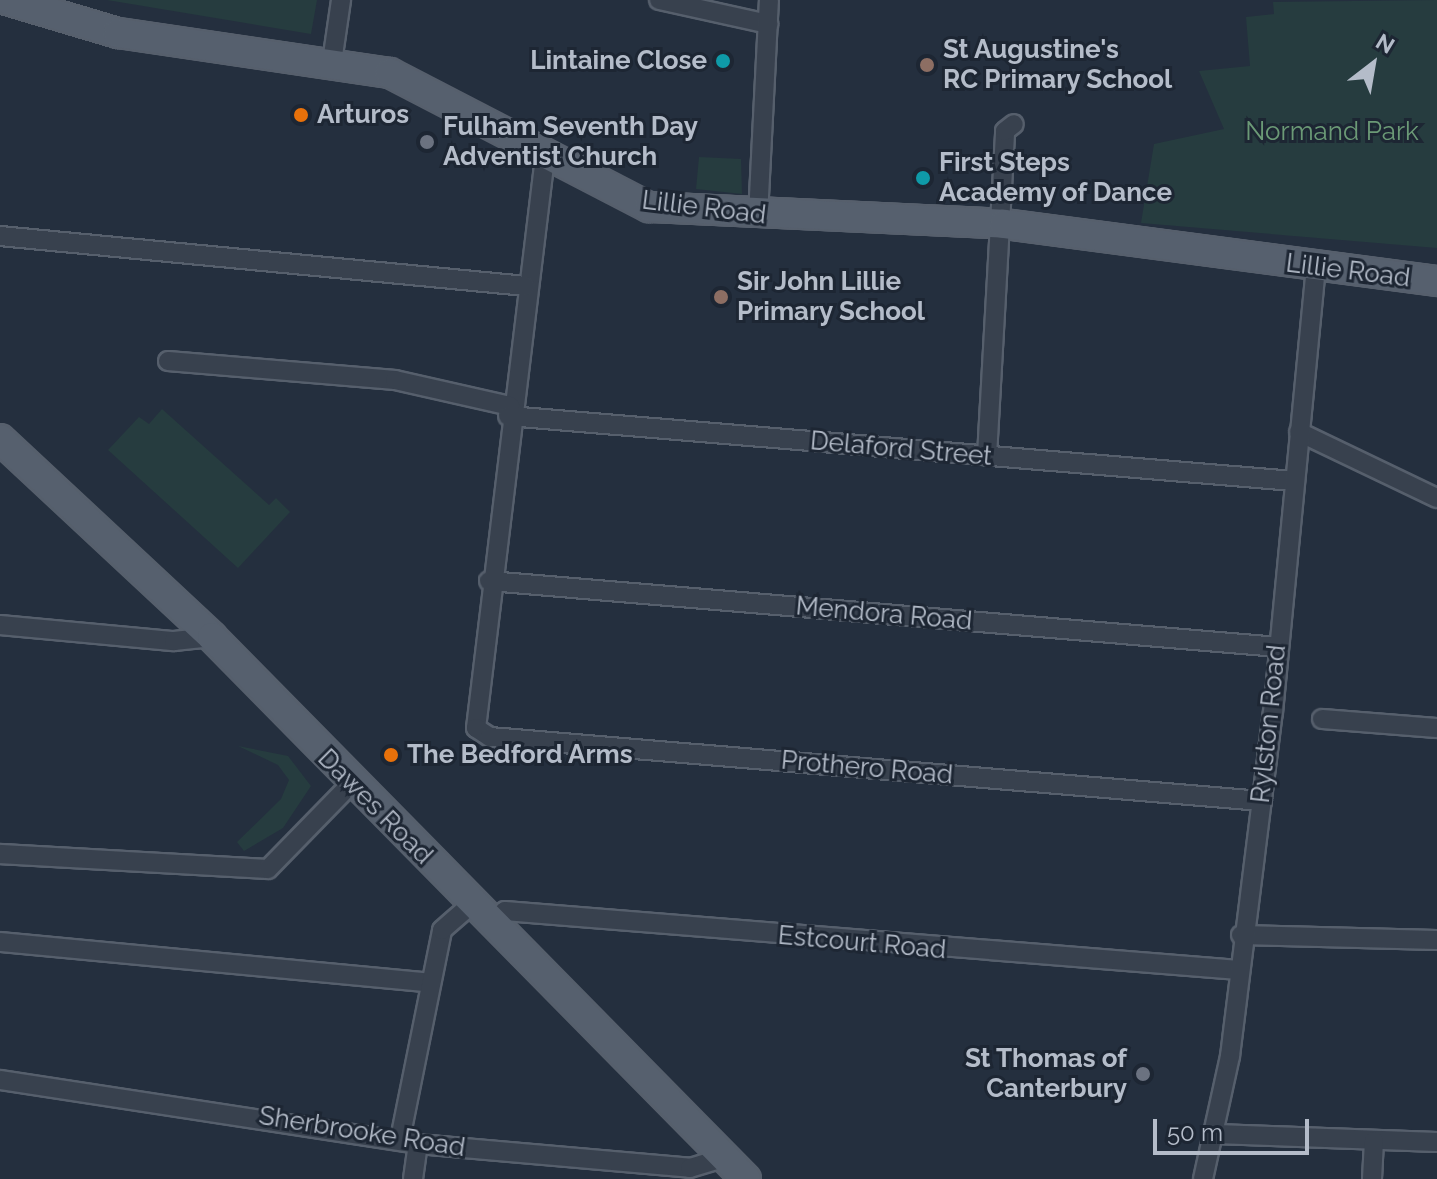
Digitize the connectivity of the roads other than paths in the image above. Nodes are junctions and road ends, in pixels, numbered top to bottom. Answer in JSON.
{"nodes":[{"id":1,"x":7,"y":0,"type":"edge"},
{"id":2,"x":341,"y":0,"type":"edge"},
{"id":3,"x":659,"y":0,"type":"edge"},
{"id":4,"x":769,"y":0,"type":"edge"},
{"id":5,"x":768,"y":24,"type":"junction"},
{"id":6,"x":332,"y":62,"type":"junction"},
{"id":7,"x":1014,"y":124,"type":"dead end"},
{"id":8,"x":545,"y":157,"type":"junction"},
{"id":9,"x":758,"y":216,"type":"junction"},
{"id":10,"x":1004,"y":224,"type":"junction"},
{"id":11,"x":0,"y":236,"type":"edge"},
{"id":12,"x":1316,"y":266,"type":"junction"},
{"id":13,"x":1437,"y":281,"type":"edge"},
{"id":14,"x":526,"y":286,"type":"junction"},
{"id":15,"x":168,"y":361,"type":"dead end"},
{"id":16,"x":509,"y":411,"type":"junction"},
{"id":17,"x":1299,"y":432,"type":"junction"},
{"id":18,"x":0,"y":439,"type":"edge"},
{"id":19,"x":987,"y":456,"type":"junction"},
{"id":20,"x":1293,"y":481,"type":"junction"},
{"id":21,"x":1437,"y":498,"type":"edge"},
{"id":22,"x":489,"y":581,"type":"junction"},
{"id":23,"x":0,"y":625,"type":"edge"},
{"id":24,"x":212,"y":637,"type":"junction"},
{"id":25,"x":1278,"y":647,"type":"junction"},
{"id":26,"x":1322,"y":719,"type":"dead end"},
{"id":27,"x":1437,"y":728,"type":"edge"},
{"id":28,"x":353,"y":782,"type":"junction"},
{"id":29,"x":1262,"y":801,"type":"junction"},
{"id":30,"x":0,"y":854,"type":"edge"},
{"id":31,"x":481,"y":914,"type":"junction"},
{"id":32,"x":1241,"y":935,"type":"junction"},
{"id":33,"x":1437,"y":940,"type":"edge"},
{"id":34,"x":0,"y":942,"type":"edge"},
{"id":35,"x":1239,"y":970,"type":"junction"},
{"id":36,"x":426,"y":982,"type":"junction"},
{"id":37,"x":0,"y":1080,"type":"edge"},
{"id":38,"x":1216,"y":1134,"type":"junction"},
{"id":39,"x":1374,"y":1141,"type":"junction"},
{"id":40,"x":409,"y":1142,"type":"junction"},
{"id":41,"x":1437,"y":1142,"type":"edge"},
{"id":42,"x":723,"y":1158,"type":"junction"},
{"id":43,"x":413,"y":1179,"type":"edge"},
{"id":44,"x":746,"y":1179,"type":"edge"},
{"id":45,"x":1203,"y":1179,"type":"edge"},
{"id":46,"x":1372,"y":1179,"type":"edge"}],
"edges":[{"from":1,"to":6,"type":"main road","name":"Lillie Road"},
{"from":2,"to":6,"type":"street"},
{"from":3,"to":5,"type":"street"},
{"from":4,"to":5,"type":"street"},
{"from":5,"to":9,"type":"street"},
{"from":6,"to":8,"type":"main road","name":"Lillie Road"},
{"from":7,"to":10,"type":"street"},
{"from":8,"to":9,"type":"main road","name":"Lillie Road"},
{"from":8,"to":14,"type":"street"},
{"from":9,"to":10,"type":"main road","name":"Lillie Road"},
{"from":10,"to":12,"type":"main road","name":"Lillie Road"},
{"from":10,"to":19,"type":"street"},
{"from":11,"to":14,"type":"street"},
{"from":12,"to":13,"type":"main road","name":"Lillie Road"},
{"from":12,"to":17,"type":"street","name":"Rylston Road"},
{"from":14,"to":16,"type":"street"},
{"from":15,"to":16,"type":"street","name":"Delaford Street"},
{"from":16,"to":19,"type":"street","name":"Delaford Street"},
{"from":16,"to":22,"type":"street"},
{"from":17,"to":20,"type":"street","name":"Rylston Road"},
{"from":17,"to":21,"type":"street"},
{"from":18,"to":24,"type":"main road","name":"Dawes Road"},
{"from":19,"to":20,"type":"street","name":"Delaford Street"},
{"from":20,"to":25,"type":"street","name":"Rylston Road"},
{"from":22,"to":25,"type":"street","name":"Mendora Road"},
{"from":22,"to":29,"type":"street","name":"Prothero Road"},
{"from":23,"to":24,"type":"street"},
{"from":24,"to":28,"type":"main road","name":"Dawes Road"},
{"from":25,"to":29,"type":"street","name":"Rylston Road"},
{"from":26,"to":27,"type":"street"},
{"from":28,"to":30,"type":"street"},
{"from":28,"to":31,"type":"main road","name":"Dawes Road"},
{"from":29,"to":32,"type":"street","name":"Rylston Road"},
{"from":31,"to":35,"type":"street","name":"Estcourt Road"},
{"from":31,"to":36,"type":"street"},
{"from":31,"to":42,"type":"main road","name":"Dawes Road"},
{"from":32,"to":33,"type":"street"},
{"from":32,"to":35,"type":"street","name":"Rylston Road"},
{"from":34,"to":36,"type":"street"},
{"from":35,"to":38,"type":"street","name":"Rylston Road"},
{"from":36,"to":40,"type":"street"},
{"from":37,"to":40,"type":"street","name":"Sherbrooke Road"},
{"from":38,"to":39,"type":"street"},
{"from":38,"to":45,"type":"street","name":"Rylston Road"},
{"from":39,"to":41,"type":"street"},
{"from":39,"to":46,"type":"street"},
{"from":40,"to":42,"type":"street","name":"Sherbrooke Road"},
{"from":40,"to":43,"type":"street"},
{"from":42,"to":44,"type":"main road","name":"Dawes Road"}]}
